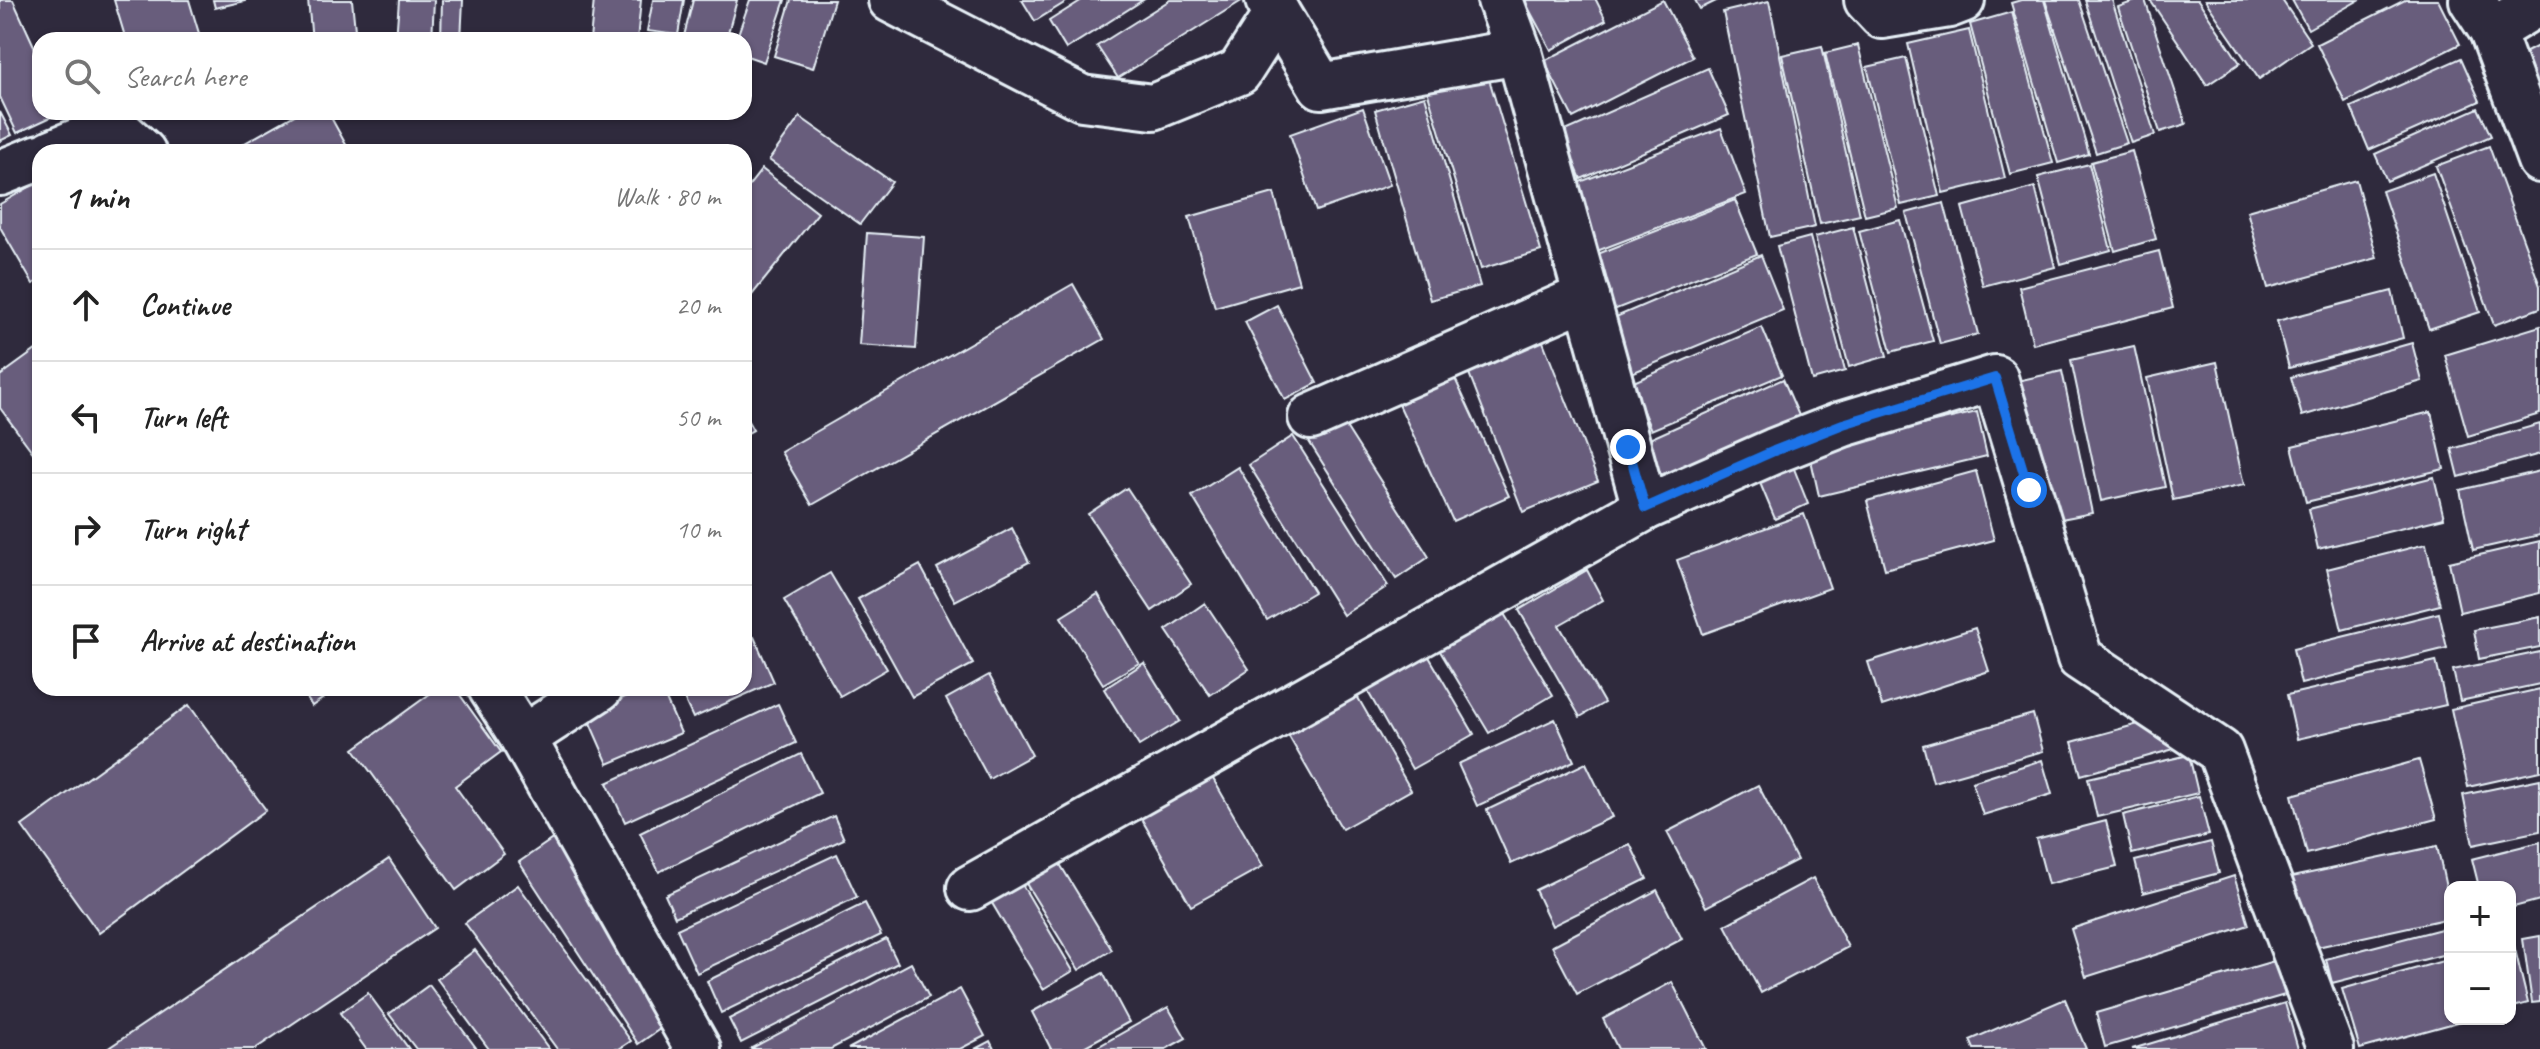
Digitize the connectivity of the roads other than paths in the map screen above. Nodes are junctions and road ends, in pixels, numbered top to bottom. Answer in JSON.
{"nodes":[{"id":1,"x":891,"y":0,"type":"edge"},
{"id":2,"x":1500,"y":0,"type":"edge"},
{"id":3,"x":1867,"y":0,"type":"edge"},
{"id":4,"x":1962,"y":0,"type":"edge"},
{"id":5,"x":2540,"y":2,"type":"edge"},
{"id":6,"x":1272,"y":6,"type":"edge"},
{"id":7,"x":2482,"y":16,"type":"edge"},
{"id":8,"x":1519,"y":52,"type":"junction"},
{"id":9,"x":71,"y":144,"type":"edge"},
{"id":10,"x":134,"y":144,"type":"edge"},
{"id":11,"x":32,"y":160,"type":"edge"},
{"id":12,"x":2540,"y":160,"type":"edge"},
{"id":13,"x":0,"y":173,"type":"edge"},
{"id":14,"x":1587,"y":296,"type":"junction"},
{"id":15,"x":1311,"y":417,"type":"dead end"},
{"id":16,"x":1645,"y":508,"type":"junction"},
{"id":17,"x":496,"y":696,"type":"edge"},
{"id":18,"x":588,"y":696,"type":"edge"},
{"id":19,"x":523,"y":738,"type":"junction"},
{"id":20,"x":970,"y":888,"type":"dead end"},
{"id":21,"x":687,"y":1044,"type":"edge"},
{"id":22,"x":2331,"y":1049,"type":"edge"}],
"edges":[{"from":1,"to":6,"type":"street"},
{"from":2,"to":8,"type":"street"},
{"from":3,"to":4,"type":"street"},
{"from":5,"to":7,"type":"street"},
{"from":6,"to":8,"type":"street"},
{"from":7,"to":12,"type":"street"},
{"from":8,"to":14,"type":"street"},
{"from":9,"to":10,"type":"street"},
{"from":11,"to":13,"type":"street"},
{"from":14,"to":15,"type":"street"},
{"from":14,"to":16,"type":"street"},
{"from":16,"to":20,"type":"street"},
{"from":16,"to":22,"type":"street"},
{"from":17,"to":19,"type":"street"},
{"from":18,"to":19,"type":"street"},
{"from":19,"to":21,"type":"street"}]}
